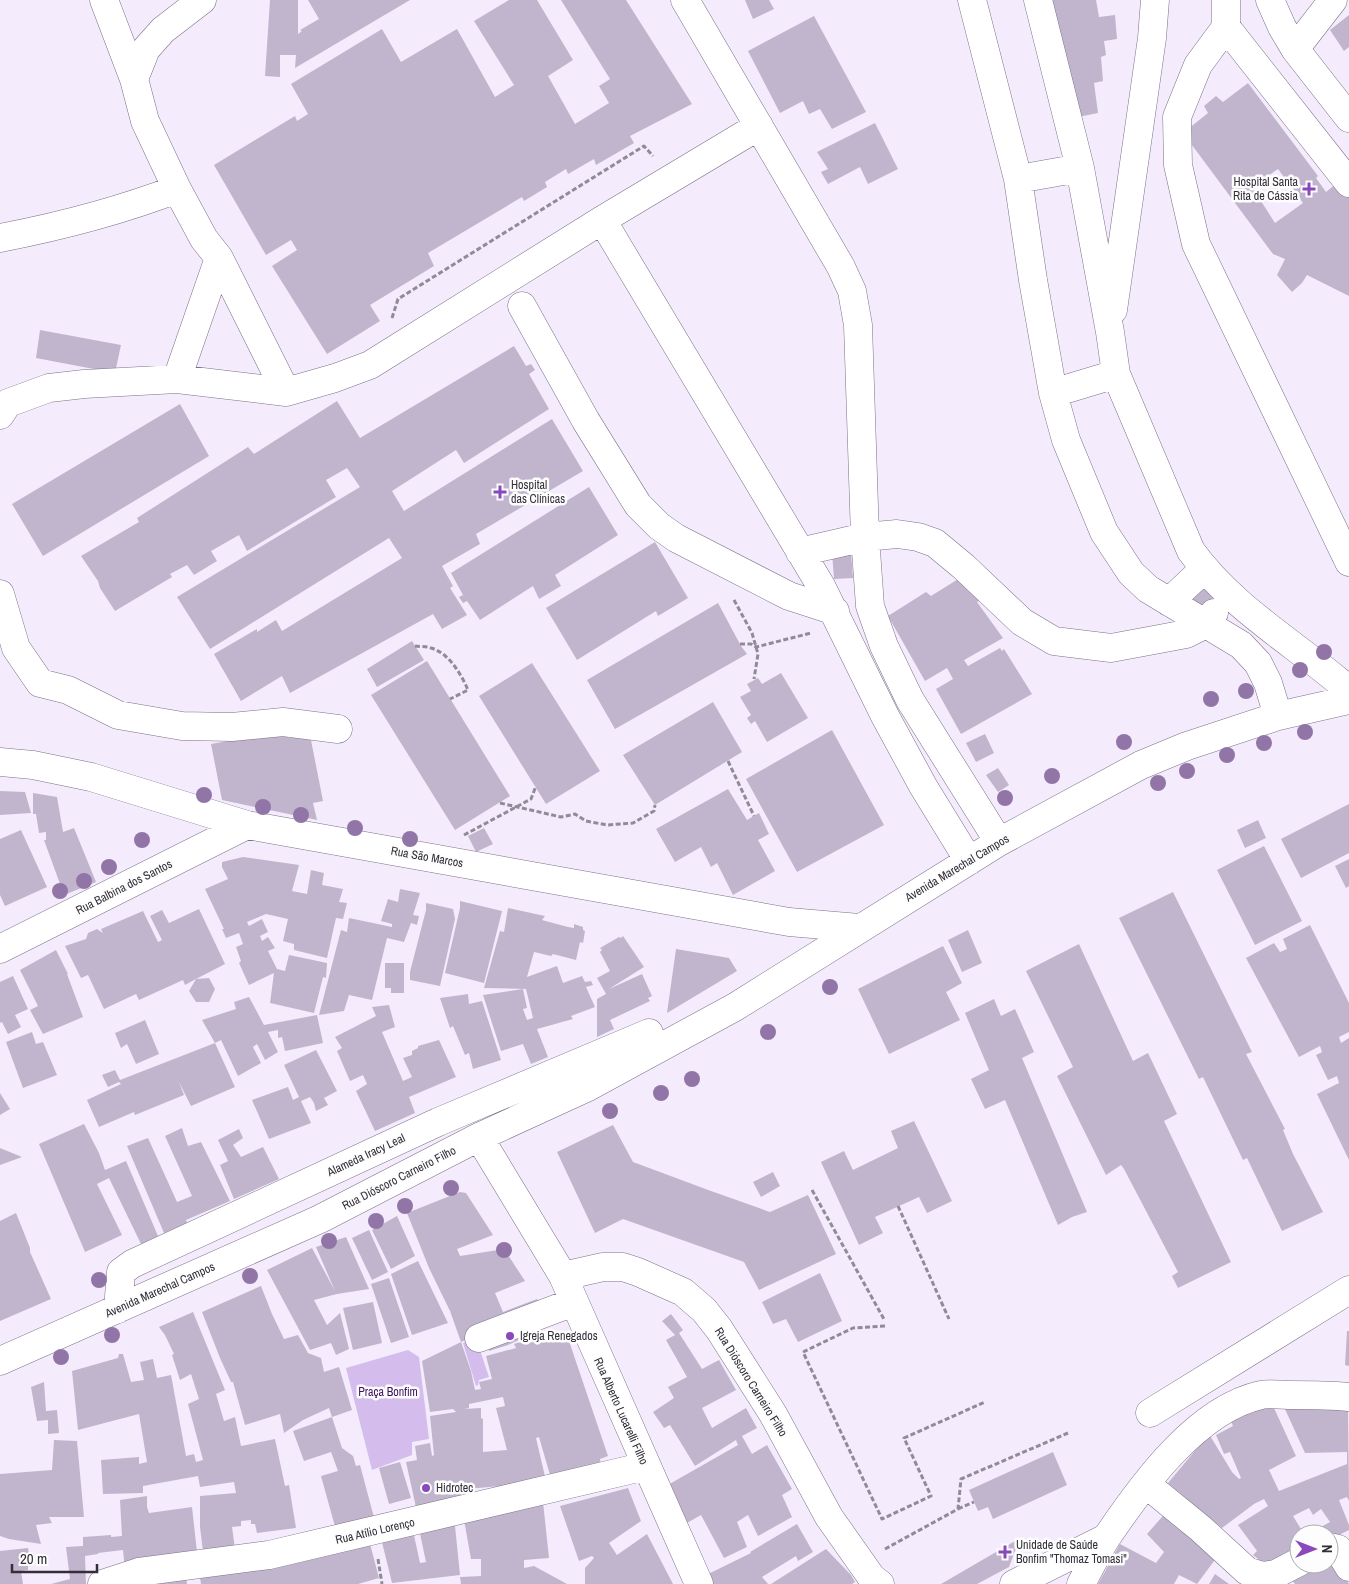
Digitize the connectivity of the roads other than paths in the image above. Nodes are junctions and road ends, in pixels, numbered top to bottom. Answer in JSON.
{"nodes":[{"id":1,"x":104,"y":0,"type":"edge"},
{"id":2,"x":202,"y":0,"type":"edge"},
{"id":3,"x":685,"y":0,"type":"edge"},
{"id":4,"x":972,"y":0,"type":"edge"},
{"id":5,"x":1038,"y":0,"type":"edge"},
{"id":6,"x":1155,"y":0,"type":"edge"},
{"id":7,"x":1226,"y":0,"type":"edge"},
{"id":8,"x":1270,"y":0,"type":"edge"},
{"id":9,"x":1332,"y":0,"type":"edge"},
{"id":10,"x":1226,"y":27,"type":"junction"},
{"id":11,"x":1295,"y":49,"type":"junction"},
{"id":12,"x":134,"y":78,"type":"junction"},
{"id":13,"x":1349,"y":118,"type":"edge"},
{"id":14,"x":760,"y":126,"type":"junction"},
{"id":15,"x":1080,"y":168,"type":"junction"},
{"id":16,"x":1018,"y":179,"type":"junction"},
{"id":17,"x":1349,"y":183,"type":"edge"},
{"id":18,"x":177,"y":189,"type":"junction"},
{"id":19,"x":602,"y":220,"type":"junction"},
{"id":20,"x":0,"y":238,"type":"edge"},
{"id":21,"x":219,"y":258,"type":"junction"},
{"id":22,"x":522,"y":306,"type":"dead end"},
{"id":23,"x":1110,"y":332,"type":"junction"},
{"id":24,"x":1116,"y":374,"type":"junction"},
{"id":25,"x":177,"y":379,"type":"junction"},
{"id":26,"x":286,"y":392,"type":"junction"},
{"id":27,"x":1053,"y":392,"type":"junction"},
{"id":28,"x":3,"y":404,"type":"edge"},
{"id":29,"x":865,"y":537,"type":"junction"},
{"id":30,"x":800,"y":552,"type":"junction"},
{"id":31,"x":1349,"y":562,"type":"edge"},
{"id":32,"x":1204,"y":569,"type":"junction"},
{"id":33,"x":1228,"y":593,"type":"junction"},
{"id":34,"x":0,"y":594,"type":"edge"},
{"id":35,"x":1169,"y":602,"type":"junction"},
{"id":36,"x":838,"y":618,"type":"junction"},
{"id":37,"x":1206,"y":624,"type":"junction"},
{"id":38,"x":1349,"y":690,"type":"edge"},
{"id":39,"x":1349,"y":700,"type":"edge"},
{"id":40,"x":1278,"y":716,"type":"junction"},
{"id":41,"x":338,"y":729,"type":"dead end"},
{"id":42,"x":0,"y":762,"type":"edge"},
{"id":43,"x":247,"y":824,"type":"junction"},
{"id":44,"x":999,"y":842,"type":"junction"},
{"id":45,"x":969,"y":861,"type":"junction"},
{"id":46,"x":859,"y":928,"type":"junction"},
{"id":47,"x":0,"y":949,"type":"edge"},
{"id":48,"x":648,"y":1032,"type":"dead end"},
{"id":49,"x":588,"y":1087,"type":"joint"},
{"id":50,"x":479,"y":1137,"type":"junction"},
{"id":51,"x":320,"y":1219,"type":"joint"},
{"id":52,"x":562,"y":1276,"type":"junction"},
{"id":53,"x":1349,"y":1290,"type":"edge"},
{"id":54,"x":574,"y":1302,"type":"junction"},
{"id":55,"x":118,"y":1309,"type":"junction"},
{"id":56,"x":479,"y":1338,"type":"dead end"},
{"id":57,"x":0,"y":1361,"type":"edge"},
{"id":58,"x":1338,"y":1396,"type":"edge"},
{"id":59,"x":1150,"y":1413,"type":"dead end"},
{"id":60,"x":646,"y":1466,"type":"junction"},
{"id":61,"x":1146,"y":1484,"type":"junction"},
{"id":62,"x":1106,"y":1538,"type":"junction"},
{"id":63,"x":1339,"y":1551,"type":"edge"},
{"id":64,"x":1289,"y":1567,"type":"edge"},
{"id":65,"x":1349,"y":1567,"type":"edge"},
{"id":66,"x":102,"y":1584,"type":"edge"},
{"id":67,"x":699,"y":1584,"type":"edge"},
{"id":68,"x":880,"y":1584,"type":"edge"},
{"id":69,"x":1014,"y":1584,"type":"edge"},
{"id":70,"x":1081,"y":1584,"type":"edge"}],
"edges":[{"from":1,"to":12,"type":"street"},
{"from":2,"to":12,"type":"street"},
{"from":3,"to":14,"type":"street"},
{"from":4,"to":16,"type":"street"},
{"from":5,"to":15,"type":"street"},
{"from":6,"to":23,"type":"street"},
{"from":7,"to":10,"type":"street"},
{"from":8,"to":11,"type":"street"},
{"from":9,"to":11,"type":"street"},
{"from":10,"to":17,"type":"street"},
{"from":10,"to":31,"type":"street"},
{"from":11,"to":13,"type":"street"},
{"from":12,"to":18,"type":"street"},
{"from":14,"to":19,"type":"street"},
{"from":14,"to":29,"type":"street"},
{"from":15,"to":16,"type":"street"},
{"from":15,"to":23,"type":"street"},
{"from":16,"to":27,"type":"street"},
{"from":18,"to":20,"type":"street"},
{"from":18,"to":21,"type":"street"},
{"from":19,"to":26,"type":"street"},
{"from":19,"to":30,"type":"street"},
{"from":21,"to":25,"type":"street"},
{"from":21,"to":26,"type":"street"},
{"from":22,"to":36,"type":"street"},
{"from":23,"to":24,"type":"street"},
{"from":24,"to":27,"type":"street"},
{"from":24,"to":32,"type":"street"},
{"from":25,"to":26,"type":"street"},
{"from":25,"to":28,"type":"street"},
{"from":27,"to":35,"type":"street"},
{"from":29,"to":30,"type":"street"},
{"from":29,"to":37,"type":"street"},
{"from":29,"to":44,"type":"street"},
{"from":30,"to":36,"type":"street"},
{"from":32,"to":33,"type":"street"},
{"from":32,"to":35,"type":"street"},
{"from":33,"to":37,"type":"street"},
{"from":33,"to":38,"type":"street"},
{"from":34,"to":41,"type":"street"},
{"from":35,"to":37,"type":"street"},
{"from":36,"to":45,"type":"street"},
{"from":37,"to":40,"type":"street"},
{"from":39,"to":40,"type":"street","name":"Avenida Marechal Campos"},
{"from":40,"to":44,"type":"street","name":"Avenida Marechal Campos"},
{"from":42,"to":43,"type":"street","name":"Rua São Marcos"},
{"from":43,"to":46,"type":"street","name":"Rua São Marcos"},
{"from":43,"to":47,"type":"street","name":"Rua Balbina dos Santos"},
{"from":44,"to":45,"type":"street","name":"Avenida Marechal Campos"},
{"from":45,"to":46,"type":"street","name":"Avenida Marechal Campos"},
{"from":46,"to":49,"type":"street","name":"Avenida Marechal Campos"},
{"from":48,"to":55,"type":"street","name":"Alameda Iracy Leal"},
{"from":49,"to":50,"type":"street","name":"Rua Dióscoro Carneiro Filho"},
{"from":50,"to":51,"type":"street","name":"Rua Dióscoro Carneiro Filho"},
{"from":50,"to":52,"type":"street","name":"Rua Alberto Lucarelli Filho"},
{"from":51,"to":55,"type":"street","name":"Avenida Marechal Campos"},
{"from":52,"to":54,"type":"street","name":"Rua Alberto Lucarelli Filho"},
{"from":52,"to":68,"type":"street","name":"Rua Dióscoro Carneiro Filho"},
{"from":53,"to":59,"type":"street"},
{"from":54,"to":56,"type":"street"},
{"from":54,"to":60,"type":"street","name":"Rua Alberto Lucarelli Filho"},
{"from":55,"to":57,"type":"street","name":"Avenida Marechal Campos"},
{"from":58,"to":61,"type":"street"},
{"from":60,"to":66,"type":"street","name":"Rua Atílio Lorenço"},
{"from":60,"to":67,"type":"street","name":"Rua Alberto Lucarelli Filho"},
{"from":61,"to":62,"type":"street"},
{"from":61,"to":64,"type":"street"},
{"from":62,"to":69,"type":"street"},
{"from":62,"to":70,"type":"street"},
{"from":63,"to":65,"type":"street"}]}
